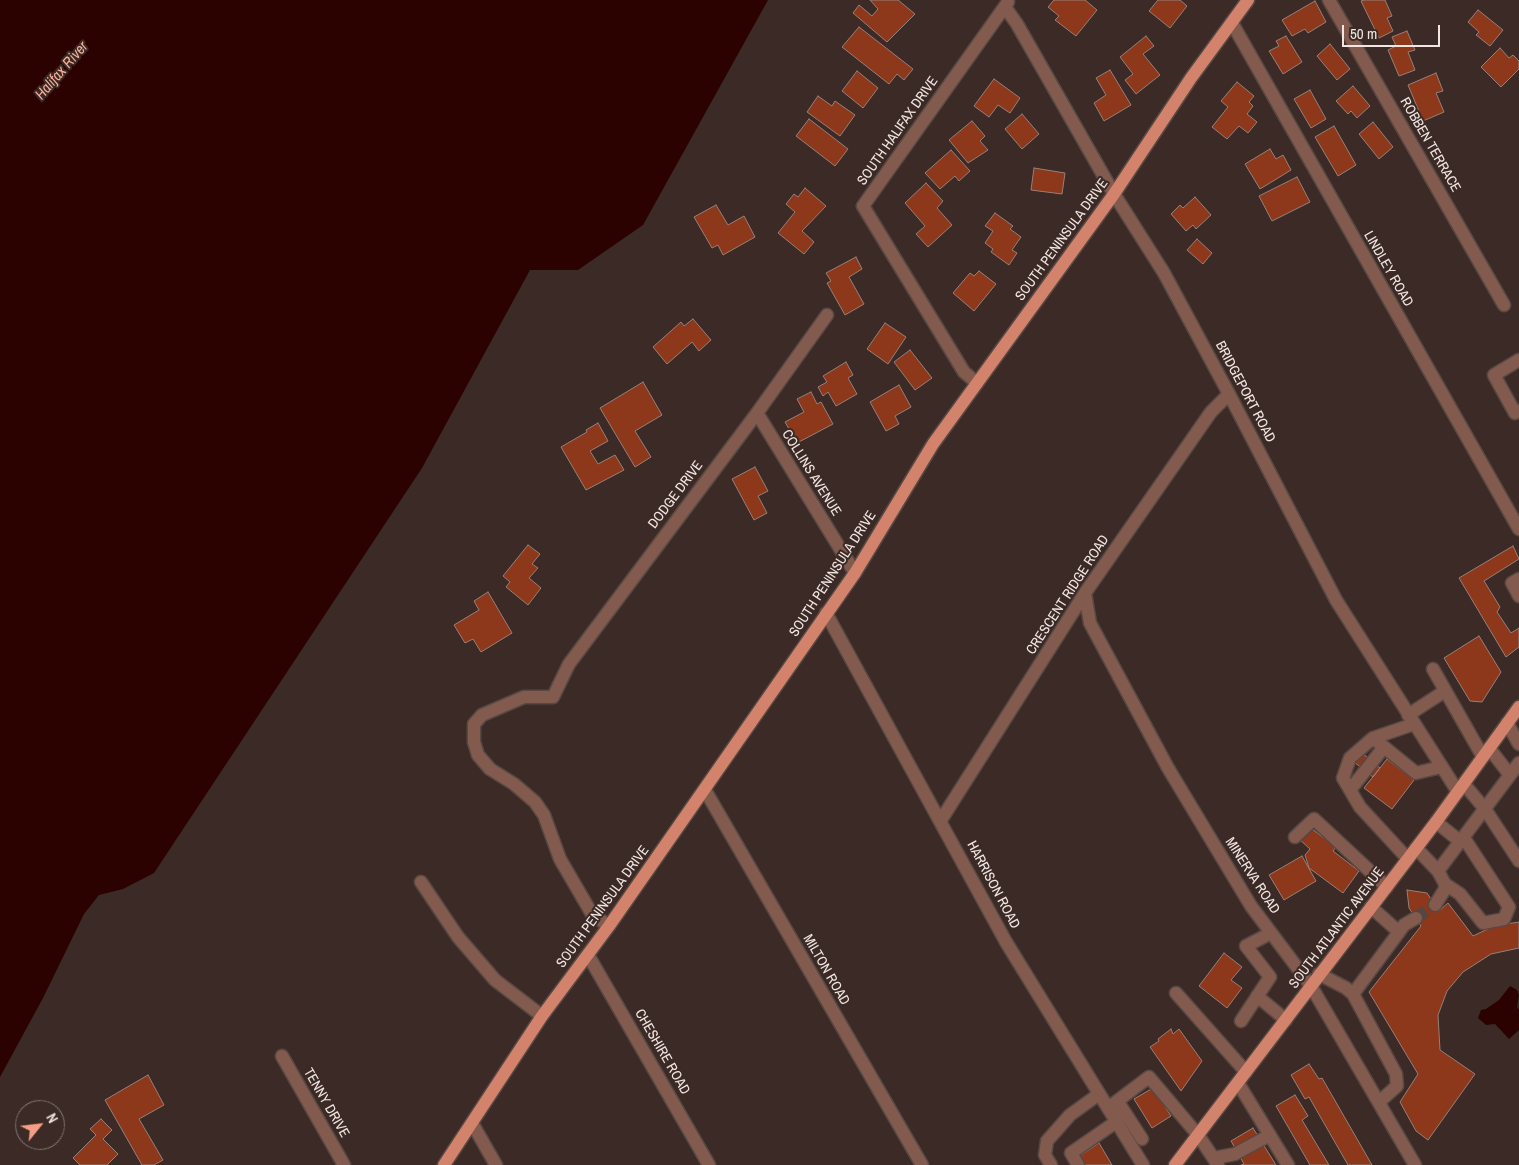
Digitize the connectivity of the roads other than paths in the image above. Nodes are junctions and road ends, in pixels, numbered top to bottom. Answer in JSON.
{"nodes":[{"id":1,"x":1248,"y":0,"type":"edge"},
{"id":2,"x":1329,"y":0,"type":"edge"},
{"id":3,"x":1007,"y":4,"type":"edge"},
{"id":4,"x":1232,"y":23,"type":"junction"},
{"id":5,"x":1114,"y":194,"type":"junction"},
{"id":6,"x":1504,"y":305,"type":"dead end"},
{"id":7,"x":827,"y":315,"type":"dead end"},
{"id":8,"x":1519,"y":360,"type":"edge"},
{"id":9,"x":977,"y":382,"type":"junction"},
{"id":10,"x":1230,"y":394,"type":"junction"},
{"id":11,"x":1519,"y":411,"type":"edge"},
{"id":12,"x":757,"y":414,"type":"junction"},
{"id":13,"x":1519,"y":529,"type":"edge"},
{"id":14,"x":855,"y":573,"type":"junction"},
{"id":15,"x":1519,"y":578,"type":"edge"},
{"id":16,"x":1086,"y":593,"type":"junction"},
{"id":17,"x":1519,"y":596,"type":"edge"},
{"id":18,"x":826,"y":613,"type":"junction"},
{"id":19,"x":1433,"y":669,"type":"dead end"},
{"id":20,"x":1445,"y":691,"type":"junction"},
{"id":21,"x":1519,"y":707,"type":"edge"},
{"id":22,"x":1411,"y":719,"type":"junction"},
{"id":23,"x":1507,"y":723,"type":"junction"},
{"id":24,"x":1373,"y":738,"type":"junction"},
{"id":25,"x":1519,"y":744,"type":"edge"},
{"id":26,"x":1384,"y":747,"type":"junction"},
{"id":27,"x":1486,"y":752,"type":"junction"},
{"id":28,"x":1519,"y":763,"type":"edge"},
{"id":29,"x":1441,"y":767,"type":"junction"},
{"id":30,"x":1510,"y":775,"type":"junction"},
{"id":31,"x":1461,"y":788,"type":"junction"},
{"id":32,"x":705,"y":790,"type":"junction"},
{"id":33,"x":1350,"y":790,"type":"junction"},
{"id":34,"x":1485,"y":809,"type":"junction"},
{"id":35,"x":941,"y":820,"type":"junction"},
{"id":36,"x":1436,"y":822,"type":"junction"},
{"id":37,"x":1295,"y":838,"type":"dead end"},
{"id":38,"x":1462,"y":840,"type":"junction"},
{"id":39,"x":1416,"y":848,"type":"junction"},
{"id":40,"x":1408,"y":858,"type":"junction"},
{"id":41,"x":1519,"y":861,"type":"edge"},
{"id":42,"x":1438,"y":871,"type":"junction"},
{"id":43,"x":421,"y":882,"type":"dead end"},
{"id":44,"x":1445,"y":884,"type":"junction"},
{"id":45,"x":1387,"y":887,"type":"junction"},
{"id":46,"x":1435,"y":905,"type":"tunnel mouth"},
{"id":47,"x":1371,"y":908,"type":"junction"},
{"id":48,"x":1416,"y":918,"type":"tunnel mouth"},
{"id":49,"x":610,"y":926,"type":"junction"},
{"id":50,"x":1398,"y":932,"type":"junction"},
{"id":51,"x":1272,"y":933,"type":"junction"},
{"id":52,"x":588,"y":954,"type":"junction"},
{"id":53,"x":1319,"y":974,"type":"junction"},
{"id":54,"x":1311,"y":986,"type":"junction"},
{"id":55,"x":1176,"y":993,"type":"dead end"},
{"id":56,"x":1353,"y":994,"type":"junction"},
{"id":57,"x":1257,"y":996,"type":"junction"},
{"id":58,"x":542,"y":1016,"type":"junction"},
{"id":59,"x":1286,"y":1020,"type":"junction"},
{"id":60,"x":1241,"y":1021,"type":"dead end"},
{"id":61,"x":282,"y":1056,"type":"dead end"},
{"id":62,"x":1242,"y":1078,"type":"junction"},
{"id":63,"x":1099,"y":1094,"type":"junction"},
{"id":64,"x":1379,"y":1102,"type":"junction"},
{"id":65,"x":1113,"y":1105,"type":"junction"},
{"id":66,"x":1116,"y":1122,"type":"junction"},
{"id":67,"x":472,"y":1123,"type":"junction"},
{"id":68,"x":1198,"y":1135,"type":"junction"},
{"id":69,"x":1270,"y":1135,"type":"junction"},
{"id":70,"x":1142,"y":1139,"type":"dead end"},
{"id":71,"x":1216,"y":1161,"type":"edge"},
{"id":72,"x":344,"y":1165,"type":"edge"},
{"id":73,"x":444,"y":1165,"type":"edge"},
{"id":74,"x":496,"y":1165,"type":"edge"},
{"id":75,"x":709,"y":1165,"type":"edge"},
{"id":76,"x":922,"y":1165,"type":"edge"},
{"id":77,"x":1051,"y":1165,"type":"edge"},
{"id":78,"x":1078,"y":1165,"type":"edge"},
{"id":79,"x":1143,"y":1165,"type":"edge"},
{"id":80,"x":1176,"y":1165,"type":"edge"},
{"id":81,"x":1288,"y":1165,"type":"edge"},
{"id":82,"x":1415,"y":1165,"type":"edge"}],
"edges":[{"from":1,"to":4,"type":"main road","name":"SOUTH PENINSULA DRIVE"},
{"from":2,"to":6,"type":"street","name":"ROBBEN TERRACE"},
{"from":3,"to":5,"type":"street","name":"BRIDGEPORT ROAD"},
{"from":3,"to":9,"type":"street","name":"SOUTH HALIFAX DRIVE"},
{"from":4,"to":5,"type":"main road","name":"SOUTH PENINSULA DRIVE"},
{"from":4,"to":13,"type":"street","name":"LINDLEY ROAD"},
{"from":5,"to":9,"type":"main road","name":"SOUTH PENINSULA DRIVE"},
{"from":5,"to":10,"type":"street","name":"BRIDGEPORT ROAD"},
{"from":7,"to":12,"type":"street","name":"DODGE DRIVE"},
{"from":8,"to":11,"type":"street"},
{"from":9,"to":14,"type":"main road","name":"SOUTH PENINSULA DRIVE"},
{"from":10,"to":16,"type":"street","name":"CRESCENT RIDGE ROAD"},
{"from":10,"to":22,"type":"street","name":"BRIDGEPORT ROAD"},
{"from":12,"to":14,"type":"street","name":"COLLINS AVENUE"},
{"from":12,"to":49,"type":"street","name":"DODGE DRIVE"},
{"from":14,"to":18,"type":"main road","name":"SOUTH PENINSULA DRIVE"},
{"from":15,"to":17,"type":"street"},
{"from":16,"to":35,"type":"street","name":"CRESCENT RIDGE ROAD"},
{"from":16,"to":51,"type":"street","name":"MINERVA ROAD"},
{"from":18,"to":32,"type":"main road","name":"SOUTH PENINSULA DRIVE"},
{"from":18,"to":35,"type":"street","name":"HARRISON ROAD"},
{"from":19,"to":20,"type":"street"},
{"from":20,"to":22,"type":"street"},
{"from":20,"to":27,"type":"street"},
{"from":21,"to":23,"type":"main road","name":"SOUTH ATLANTIC AVENUE"},
{"from":22,"to":24,"type":"street"},
{"from":22,"to":29,"type":"street","name":"BRIDGEPORT ROAD"},
{"from":23,"to":25,"type":"street"},
{"from":23,"to":27,"type":"main road","name":"SOUTH ATLANTIC AVENUE"},
{"from":24,"to":26,"type":"street"},
{"from":24,"to":33,"type":"street"},
{"from":26,"to":29,"type":"street"},
{"from":26,"to":33,"type":"street"},
{"from":27,"to":30,"type":"street"},
{"from":27,"to":31,"type":"main road","name":"SOUTH ATLANTIC AVENUE"},
{"from":28,"to":30,"type":"street"},
{"from":29,"to":31,"type":"street","name":"BRIDGEPORT ROAD"},
{"from":30,"to":34,"type":"street"},
{"from":31,"to":34,"type":"street","name":"BRIDGEPORT ROAD"},
{"from":31,"to":36,"type":"main road","name":"SOUTH ATLANTIC AVENUE"},
{"from":32,"to":49,"type":"main road","name":"SOUTH PENINSULA DRIVE"},
{"from":32,"to":76,"type":"street","name":"MILTON ROAD"},
{"from":33,"to":40,"type":"street"},
{"from":34,"to":38,"type":"street"},
{"from":34,"to":41,"type":"street","name":"BRIDGEPORT ROAD"},
{"from":35,"to":63,"type":"street","name":"HARRISON ROAD"},
{"from":36,"to":38,"type":"street"},
{"from":36,"to":39,"type":"main road","name":"SOUTH ATLANTIC AVENUE"},
{"from":37,"to":45,"type":"street"},
{"from":38,"to":42,"type":"street"},
{"from":38,"to":44,"type":"street"},
{"from":39,"to":40,"type":"main road","name":"SOUTH ATLANTIC AVENUE"},
{"from":39,"to":42,"type":"street"},
{"from":40,"to":45,"type":"main road","name":"SOUTH ATLANTIC AVENUE"},
{"from":42,"to":44,"type":"street"},
{"from":43,"to":58,"type":"street"},
{"from":44,"to":46,"type":"street"},
{"from":45,"to":47,"type":"main road","name":"SOUTH ATLANTIC AVENUE"},
{"from":47,"to":50,"type":"street"},
{"from":47,"to":53,"type":"main road","name":"SOUTH ATLANTIC AVENUE"},
{"from":48,"to":50,"type":"street"},
{"from":49,"to":52,"type":"main road","name":"SOUTH PENINSULA DRIVE"},
{"from":50,"to":56,"type":"street"},
{"from":51,"to":54,"type":"street","name":"MINERVA ROAD"},
{"from":51,"to":57,"type":"street"},
{"from":52,"to":58,"type":"main road","name":"SOUTH PENINSULA DRIVE"},
{"from":52,"to":75,"type":"street","name":"CHESHIRE ROAD"},
{"from":53,"to":54,"type":"main road","name":"SOUTH ATLANTIC AVENUE"},
{"from":53,"to":56,"type":"street"},
{"from":54,"to":59,"type":"main road","name":"SOUTH ATLANTIC AVENUE"},
{"from":54,"to":64,"type":"street","name":"MINERVA ROAD"},
{"from":55,"to":62,"type":"street"},
{"from":56,"to":64,"type":"street"},
{"from":57,"to":59,"type":"street"},
{"from":57,"to":60,"type":"street"},
{"from":58,"to":67,"type":"main road","name":"SOUTH PENINSULA DRIVE"},
{"from":59,"to":62,"type":"main road","name":"SOUTH ATLANTIC AVENUE"},
{"from":61,"to":72,"type":"street","name":"TENNY DRIVE"},
{"from":62,"to":68,"type":"main road","name":"SOUTH ATLANTIC AVENUE"},
{"from":62,"to":69,"type":"street"},
{"from":63,"to":65,"type":"street","name":"HARRISON ROAD"},
{"from":63,"to":77,"type":"street"},
{"from":64,"to":82,"type":"street","name":"MINERVA ROAD"},
{"from":65,"to":66,"type":"street","name":"HARRISON ROAD"},
{"from":65,"to":68,"type":"street"},
{"from":65,"to":70,"type":"street"},
{"from":66,"to":78,"type":"street"},
{"from":66,"to":79,"type":"street","name":"HARRISON ROAD"},
{"from":67,"to":73,"type":"main road","name":"SOUTH PENINSULA DRIVE"},
{"from":67,"to":74,"type":"street"},
{"from":68,"to":71,"type":"street"},
{"from":68,"to":80,"type":"main road","name":"SOUTH ATLANTIC AVENUE"},
{"from":69,"to":71,"type":"street"},
{"from":69,"to":81,"type":"street"}]}
